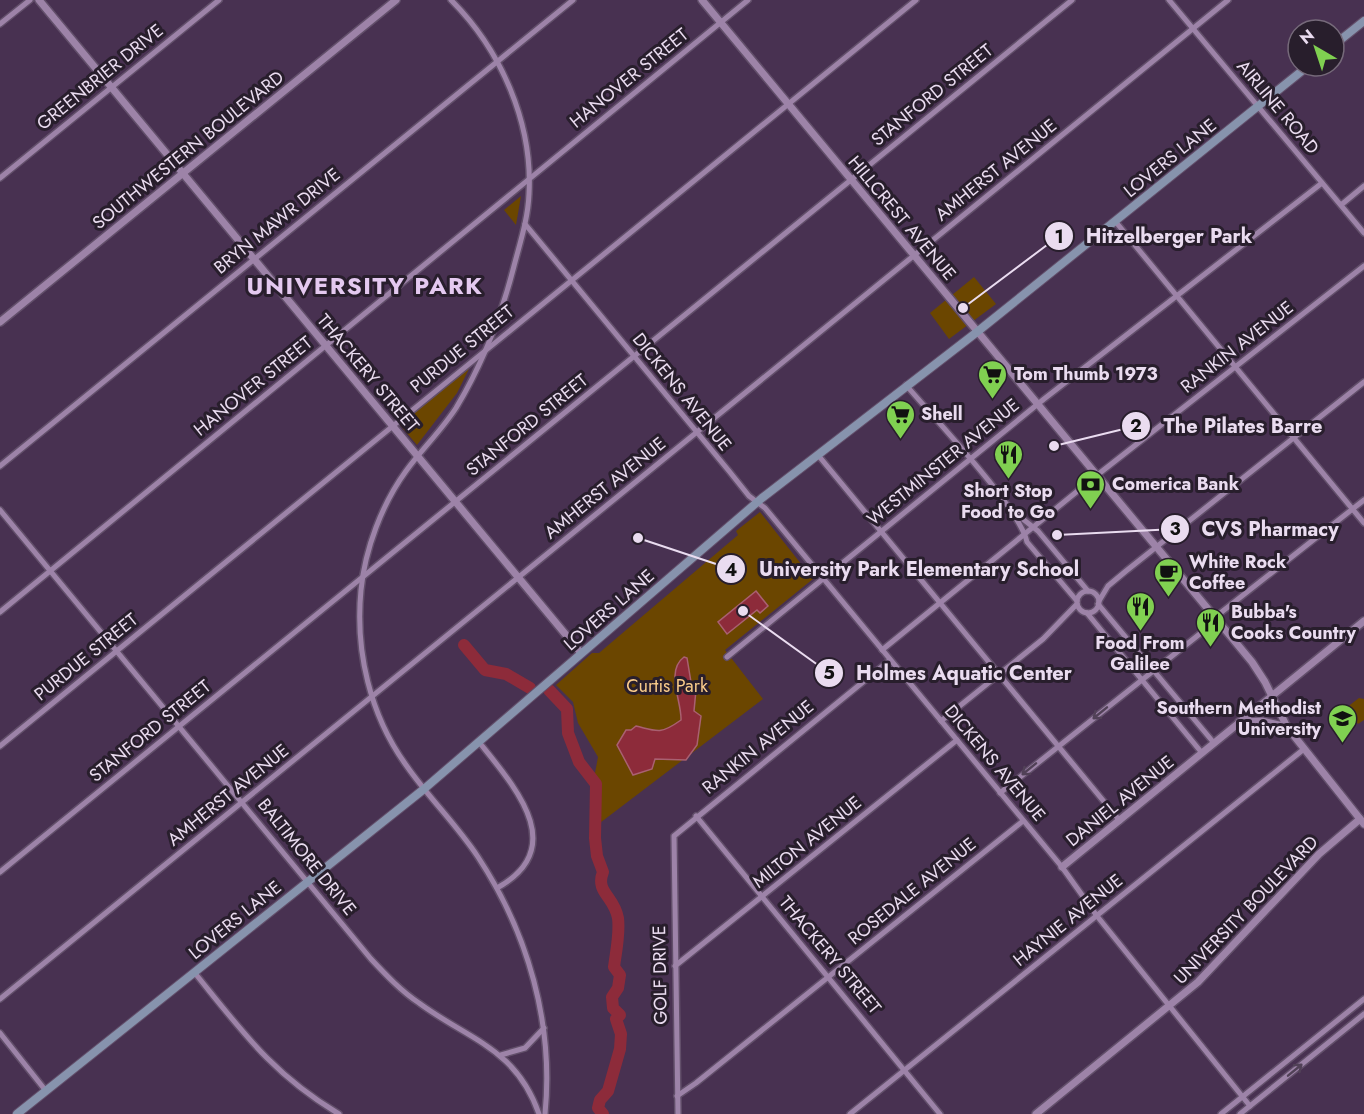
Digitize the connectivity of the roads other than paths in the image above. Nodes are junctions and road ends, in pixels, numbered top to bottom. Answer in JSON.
{"nodes":[{"id":1,"x":30,"y":0,"type":"edge"},
{"id":2,"x":39,"y":0,"type":"edge"},
{"id":3,"x":219,"y":0,"type":"edge"},
{"id":4,"x":396,"y":0,"type":"edge"},
{"id":5,"x":451,"y":0,"type":"edge"},
{"id":6,"x":573,"y":0,"type":"edge"},
{"id":7,"x":702,"y":0,"type":"edge"},
{"id":8,"x":748,"y":0,"type":"edge"},
{"id":9,"x":916,"y":0,"type":"edge"},
{"id":10,"x":1072,"y":0,"type":"edge"},
{"id":11,"x":1169,"y":0,"type":"edge"},
{"id":12,"x":1228,"y":0,"type":"edge"},
{"id":13,"x":1364,"y":21,"type":"edge"},
{"id":14,"x":720,"y":22,"type":"junction"},
{"id":15,"x":0,"y":24,"type":"edge"},
{"id":16,"x":1192,"y":28,"type":"junction"},
{"id":17,"x":1346,"y":35,"type":"edge"},
{"id":18,"x":497,"y":62,"type":"junction"},
{"id":19,"x":1293,"y":78,"type":"edge"},
{"id":20,"x":112,"y":87,"type":"junction"},
{"id":21,"x":788,"y":104,"type":"junction"},
{"id":22,"x":1258,"y":107,"type":"junction"},
{"id":23,"x":183,"y":173,"type":"junction"},
{"id":24,"x":0,"y":178,"type":"edge"},
{"id":25,"x":530,"y":180,"type":"junction"},
{"id":26,"x":851,"y":180,"type":"junction"},
{"id":27,"x":1322,"y":183,"type":"junction"},
{"id":28,"x":1364,"y":186,"type":"edge"},
{"id":29,"x":1341,"y":205,"type":"junction"},
{"id":30,"x":1115,"y":221,"type":"junction"},
{"id":31,"x":525,"y":224,"type":"junction"},
{"id":32,"x":1364,"y":233,"type":"edge"},
{"id":33,"x":914,"y":256,"type":"junction"},
{"id":34,"x":254,"y":259,"type":"junction"},
{"id":35,"x":1364,"y":266,"type":"edge"},
{"id":36,"x":571,"y":281,"type":"junction"},
{"id":37,"x":1176,"y":297,"type":"junction"},
{"id":38,"x":0,"y":322,"type":"edge"},
{"id":39,"x":976,"y":332,"type":"junction"},
{"id":40,"x":326,"y":346,"type":"junction"},
{"id":41,"x":487,"y":349,"type":"junction"},
{"id":42,"x":634,"y":356,"type":"junction"},
{"id":43,"x":1235,"y":368,"type":"junction"},
{"id":44,"x":1364,"y":382,"type":"edge"},
{"id":45,"x":906,"y":386,"type":"junction"},
{"id":46,"x":1037,"y":405,"type":"junction"},
{"id":47,"x":392,"y":425,"type":"junction"},
{"id":48,"x":697,"y":433,"type":"junction"},
{"id":49,"x":1293,"y":438,"type":"junction"},
{"id":50,"x":818,"y":455,"type":"junction"},
{"id":51,"x":418,"y":457,"type":"junction"},
{"id":52,"x":969,"y":460,"type":"junction"},
{"id":53,"x":0,"y":466,"type":"edge"},
{"id":54,"x":1096,"y":476,"type":"junction"},
{"id":55,"x":1364,"y":500,"type":"edge"},
{"id":56,"x":455,"y":502,"type":"junction"},
{"id":57,"x":757,"y":502,"type":"junction"},
{"id":58,"x":1008,"y":507,"type":"junction"},
{"id":59,"x":1352,"y":509,"type":"junction"},
{"id":60,"x":0,"y":510,"type":"edge"},
{"id":61,"x":1364,"y":523,"type":"edge"},
{"id":62,"x":1032,"y":529,"type":"junction"},
{"id":63,"x":881,"y":531,"type":"junction"},
{"id":64,"x":1026,"y":534,"type":"junction"},
{"id":65,"x":1155,"y":547,"type":"junction"},
{"id":66,"x":50,"y":570,"type":"junction"},
{"id":67,"x":363,"y":577,"type":"junction"},
{"id":68,"x":519,"y":578,"type":"junction"},
{"id":69,"x":823,"y":578,"type":"junction"},
{"id":70,"x":1108,"y":586,"type":"junction"},
{"id":71,"x":1089,"y":592,"type":"junction"},
{"id":72,"x":1077,"y":602,"type":"junction"},
{"id":73,"x":1098,"y":602,"type":"junction"},
{"id":74,"x":940,"y":603,"type":"junction"},
{"id":75,"x":0,"y":612,"type":"edge"},
{"id":76,"x":1085,"y":613,"type":"junction"},
{"id":77,"x":1065,"y":618,"type":"junction"},
{"id":78,"x":1215,"y":620,"type":"junction"},
{"id":79,"x":1364,"y":621,"type":"edge"},
{"id":80,"x":882,"y":650,"type":"junction"},
{"id":81,"x":117,"y":651,"type":"junction"},
{"id":82,"x":581,"y":653,"type":"junction"},
{"id":83,"x":727,"y":657,"type":"dead end"},
{"id":84,"x":890,"y":660,"type":"junction"},
{"id":85,"x":1154,"y":670,"type":"junction"},
{"id":86,"x":999,"y":674,"type":"junction"},
{"id":87,"x":1141,"y":680,"type":"junction"},
{"id":88,"x":1271,"y":696,"type":"junction"},
{"id":89,"x":372,"y":697,"type":"junction"},
{"id":90,"x":941,"y":721,"type":"junction"},
{"id":91,"x":1239,"y":722,"type":"junction"},
{"id":92,"x":180,"y":726,"type":"junction"},
{"id":93,"x":1287,"y":727,"type":"junction"},
{"id":94,"x":957,"y":740,"type":"junction"},
{"id":95,"x":479,"y":742,"type":"junction"},
{"id":96,"x":1214,"y":743,"type":"junction"},
{"id":97,"x":0,"y":746,"type":"edge"},
{"id":98,"x":1058,"y":746,"type":"junction"},
{"id":99,"x":1304,"y":749,"type":"junction"},
{"id":100,"x":1202,"y":753,"type":"junction"},
{"id":101,"x":424,"y":789,"type":"junction"},
{"id":102,"x":1000,"y":793,"type":"junction"},
{"id":103,"x":243,"y":802,"type":"junction"},
{"id":104,"x":696,"y":816,"type":"junction"},
{"id":105,"x":1120,"y":820,"type":"junction"},
{"id":106,"x":1363,"y":820,"type":"edge"},
{"id":107,"x":1023,"y":821,"type":"junction"},
{"id":108,"x":674,"y":836,"type":"joint"},
{"id":109,"x":1062,"y":867,"type":"junction"},
{"id":110,"x":0,"y":872,"type":"edge"},
{"id":111,"x":308,"y":881,"type":"junction"},
{"id":112,"x":497,"y":888,"type":"junction"},
{"id":113,"x":763,"y":896,"type":"junction"},
{"id":114,"x":1097,"y":916,"type":"junction"},
{"id":115,"x":675,"y":966,"type":"junction"},
{"id":116,"x":194,"y":972,"type":"junction"},
{"id":117,"x":829,"y":976,"type":"junction"},
{"id":118,"x":0,"y":999,"type":"edge"},
{"id":119,"x":1364,"y":999,"type":"edge"},
{"id":120,"x":1170,"y":1006,"type":"junction"},
{"id":121,"x":1364,"y":1014,"type":"edge"},
{"id":122,"x":544,"y":1028,"type":"junction"},
{"id":123,"x":0,"y":1034,"type":"edge"},
{"id":124,"x":501,"y":1055,"type":"junction"},
{"id":125,"x":905,"y":1070,"type":"junction"},
{"id":126,"x":46,"y":1091,"type":"junction"},
{"id":127,"x":677,"y":1095,"type":"junction"},
{"id":128,"x":1242,"y":1097,"type":"junction"},
{"id":129,"x":1250,"y":1106,"type":"junction"},
{"id":130,"x":17,"y":1114,"type":"edge"},
{"id":131,"x":339,"y":1114,"type":"edge"},
{"id":132,"x":539,"y":1114,"type":"edge"},
{"id":133,"x":545,"y":1114,"type":"edge"},
{"id":134,"x":678,"y":1114,"type":"edge"},
{"id":135,"x":850,"y":1114,"type":"edge"},
{"id":136,"x":940,"y":1114,"type":"edge"},
{"id":137,"x":1036,"y":1114,"type":"edge"},
{"id":138,"x":1221,"y":1114,"type":"edge"},
{"id":139,"x":1240,"y":1114,"type":"edge"}],
"edges":[{"from":1,"to":15,"type":"street"},
{"from":2,"to":20,"type":"street","name":"THACKERY STREET"},
{"from":3,"to":20,"type":"street","name":"GREENBRIER DRIVE"},
{"from":4,"to":23,"type":"street","name":"SOUTHWESTERN BOULEVARD"},
{"from":5,"to":18,"type":"street"},
{"from":6,"to":18,"type":"street","name":"BRYN MAWR DRIVE"},
{"from":7,"to":14,"type":"street","name":"HILLCREST AVENUE"},
{"from":8,"to":14,"type":"street","name":"HANOVER STREET"},
{"from":9,"to":21,"type":"street","name":"PURDUE STREET"},
{"from":10,"to":26,"type":"street","name":"STANFORD STREET"},
{"from":11,"to":16,"type":"street","name":"AIRLINE ROAD"},
{"from":12,"to":16,"type":"street","name":"AMHERST AVENUE"},
{"from":13,"to":17,"type":"main road"},
{"from":14,"to":21,"type":"street","name":"HILLCREST AVENUE"},
{"from":14,"to":25,"type":"street","name":"HANOVER STREET"},
{"from":16,"to":22,"type":"street","name":"AIRLINE ROAD"},
{"from":16,"to":33,"type":"street","name":"AMHERST AVENUE"},
{"from":18,"to":25,"type":"street"},
{"from":18,"to":34,"type":"street","name":"BRYN MAWR DRIVE"},
{"from":19,"to":22,"type":"main road","name":"LOVERS LANE"},
{"from":20,"to":23,"type":"street","name":"THACKERY STREET"},
{"from":20,"to":24,"type":"street","name":"GREENBRIER DRIVE"},
{"from":21,"to":26,"type":"street","name":"HILLCREST AVENUE"},
{"from":21,"to":36,"type":"street","name":"PURDUE STREET"},
{"from":22,"to":27,"type":"street","name":"AIRLINE ROAD"},
{"from":22,"to":30,"type":"main road","name":"LOVERS LANE"},
{"from":23,"to":34,"type":"street","name":"THACKERY STREET"},
{"from":23,"to":38,"type":"street","name":"SOUTHWESTERN BOULEVARD"},
{"from":25,"to":31,"type":"street"},
{"from":25,"to":40,"type":"street","name":"HANOVER STREET"},
{"from":26,"to":33,"type":"street","name":"HILLCREST AVENUE"},
{"from":26,"to":42,"type":"street","name":"STANFORD STREET"},
{"from":27,"to":29,"type":"street","name":"AIRLINE ROAD"},
{"from":27,"to":37,"type":"street","name":"WESTMINSTER AVENUE"},
{"from":28,"to":29,"type":"street"},
{"from":29,"to":32,"type":"street","name":"AIRLINE ROAD"},
{"from":30,"to":37,"type":"street"},
{"from":30,"to":39,"type":"main road","name":"LOVERS LANE"},
{"from":31,"to":36,"type":"street","name":"DICKENS AVENUE"},
{"from":31,"to":41,"type":"street"},
{"from":33,"to":39,"type":"street","name":"HILLCREST AVENUE"},
{"from":33,"to":48,"type":"street","name":"AMHERST AVENUE"},
{"from":34,"to":40,"type":"street","name":"THACKERY STREET"},
{"from":34,"to":53,"type":"street","name":"BRYN MAWR DRIVE"},
{"from":35,"to":43,"type":"street","name":"RANKIN AVENUE"},
{"from":36,"to":41,"type":"street","name":"PURDUE STREET"},
{"from":36,"to":42,"type":"street","name":"DICKENS AVENUE"},
{"from":37,"to":43,"type":"street"},
{"from":37,"to":46,"type":"street","name":"WESTMINSTER AVENUE"},
{"from":39,"to":45,"type":"main road","name":"LOVERS LANE"},
{"from":39,"to":46,"type":"street","name":"HILLCREST AVENUE"},
{"from":40,"to":47,"type":"street","name":"THACKERY STREET"},
{"from":40,"to":66,"type":"street","name":"HANOVER STREET"},
{"from":41,"to":47,"type":"street","name":"PURDUE STREET"},
{"from":41,"to":51,"type":"street"},
{"from":42,"to":48,"type":"street","name":"DICKENS AVENUE"},
{"from":42,"to":56,"type":"street","name":"STANFORD STREET"},
{"from":43,"to":49,"type":"street"},
{"from":43,"to":54,"type":"street","name":"RANKIN AVENUE"},
{"from":44,"to":49,"type":"street"},
{"from":45,"to":50,"type":"main road","name":"LOVERS LANE"},
{"from":45,"to":52,"type":"street"},
{"from":46,"to":52,"type":"street","name":"WESTMINSTER AVENUE"},
{"from":46,"to":54,"type":"street","name":"HILLCREST AVENUE"},
{"from":47,"to":51,"type":"street","name":"THACKERY STREET"},
{"from":47,"to":81,"type":"street","name":"PURDUE STREET"},
{"from":48,"to":57,"type":"street","name":"DICKENS AVENUE"},
{"from":48,"to":68,"type":"street","name":"AMHERST AVENUE"},
{"from":49,"to":59,"type":"street"},
{"from":49,"to":65,"type":"street"},
{"from":50,"to":57,"type":"main road","name":"LOVERS LANE"},
{"from":50,"to":63,"type":"street"},
{"from":51,"to":56,"type":"street","name":"THACKERY STREET"},
{"from":51,"to":67,"type":"street"},
{"from":52,"to":58,"type":"street"},
{"from":52,"to":63,"type":"street","name":"WESTMINSTER AVENUE"},
{"from":54,"to":62,"type":"street","name":"RANKIN AVENUE"},
{"from":54,"to":65,"type":"street","name":"HILLCREST AVENUE"},
{"from":55,"to":59,"type":"street"},
{"from":56,"to":67,"type":"street","name":"STANFORD STREET"},
{"from":56,"to":68,"type":"street","name":"THACKERY STREET"},
{"from":57,"to":69,"type":"street","name":"DICKENS AVENUE"},
{"from":57,"to":82,"type":"main road","name":"LOVERS LANE"},
{"from":58,"to":62,"type":"street"},
{"from":58,"to":64,"type":"street"},
{"from":59,"to":61,"type":"street"},
{"from":59,"to":78,"type":"street"},
{"from":60,"to":66,"type":"street","name":"BALTIMORE DRIVE"},
{"from":62,"to":64,"type":"street","name":"RANKIN AVENUE"},
{"from":62,"to":71,"type":"street"},
{"from":63,"to":69,"type":"street","name":"WESTMINSTER AVENUE"},
{"from":63,"to":74,"type":"street"},
{"from":64,"to":72,"type":"street"},
{"from":64,"to":74,"type":"street","name":"RANKIN AVENUE"},
{"from":65,"to":70,"type":"street"},
{"from":65,"to":78,"type":"street","name":"HILLCREST AVENUE"},
{"from":66,"to":75,"type":"street","name":"HANOVER STREET"},
{"from":66,"to":81,"type":"street","name":"BALTIMORE DRIVE"},
{"from":67,"to":89,"type":"street"},
{"from":67,"to":92,"type":"street","name":"STANFORD STREET"},
{"from":68,"to":82,"type":"street","name":"THACKERY STREET"},
{"from":68,"to":89,"type":"street","name":"AMHERST AVENUE"},
{"from":69,"to":80,"type":"street","name":"DICKENS AVENUE"},
{"from":69,"to":83,"type":"street","name":"WESTMINSTER AVENUE"},
{"from":70,"to":71,"type":"street"},
{"from":70,"to":73,"type":"street"},
{"from":71,"to":72,"type":"street"},
{"from":71,"to":73,"type":"street"},
{"from":72,"to":76,"type":"street"},
{"from":72,"to":77,"type":"street"},
{"from":73,"to":76,"type":"street"},
{"from":73,"to":85,"type":"street"},
{"from":74,"to":80,"type":"street","name":"RANKIN AVENUE"},
{"from":74,"to":86,"type":"street"},
{"from":76,"to":77,"type":"street"},
{"from":76,"to":87,"type":"street"},
{"from":77,"to":86,"type":"street"},
{"from":78,"to":85,"type":"street"},
{"from":78,"to":88,"type":"street","name":"HILLCREST AVENUE"},
{"from":79,"to":88,"type":"street","name":"DANIEL AVENUE"},
{"from":80,"to":84,"type":"street","name":"DICKENS AVENUE"},
{"from":81,"to":92,"type":"street","name":"BALTIMORE DRIVE"},
{"from":81,"to":97,"type":"street","name":"PURDUE STREET"},
{"from":82,"to":95,"type":"main road","name":"LOVERS LANE"},
{"from":84,"to":90,"type":"street","name":"DICKENS AVENUE"},
{"from":84,"to":104,"type":"street","name":"RANKIN AVENUE"},
{"from":85,"to":87,"type":"street"},
{"from":85,"to":96,"type":"street"},
{"from":86,"to":90,"type":"street"},
{"from":86,"to":98,"type":"street"},
{"from":87,"to":98,"type":"street","one_way":true},
{"from":87,"to":100,"type":"street"},
{"from":88,"to":91,"type":"street","name":"DANIEL AVENUE"},
{"from":88,"to":93,"type":"street","name":"HILLCREST AVENUE"},
{"from":89,"to":101,"type":"street"},
{"from":89,"to":103,"type":"street","name":"AMHERST AVENUE"},
{"from":90,"to":94,"type":"street","name":"DICKENS AVENUE"},
{"from":91,"to":93,"type":"street"},
{"from":91,"to":96,"type":"street","name":"DANIEL AVENUE"},
{"from":92,"to":103,"type":"street","name":"BALTIMORE DRIVE"},
{"from":92,"to":110,"type":"street","name":"STANFORD STREET"},
{"from":93,"to":99,"type":"street","name":"HILLCREST AVENUE"},
{"from":94,"to":102,"type":"street","name":"DICKENS AVENUE"},
{"from":94,"to":113,"type":"street","name":"MILTON AVENUE"},
{"from":95,"to":101,"type":"main road","name":"LOVERS LANE"},
{"from":95,"to":112,"type":"street"},
{"from":96,"to":100,"type":"street","name":"DANIEL AVENUE"},
{"from":98,"to":102,"type":"street","one_way":true},
{"from":98,"to":105,"type":"street"},
{"from":99,"to":106,"type":"street","name":"HILLCREST AVENUE"},
{"from":99,"to":114,"type":"street","name":"HAYNIE AVENUE"},
{"from":100,"to":105,"type":"street","name":"DANIEL AVENUE"},
{"from":101,"to":111,"type":"main road","name":"LOVERS LANE"},
{"from":101,"to":112,"type":"street"},
{"from":102,"to":107,"type":"street","name":"DICKENS AVENUE"},
{"from":103,"to":111,"type":"street","name":"BALTIMORE DRIVE"},
{"from":103,"to":118,"type":"street","name":"AMHERST AVENUE"},
{"from":104,"to":108,"type":"street","name":"RANKIN AVENUE"},
{"from":104,"to":113,"type":"street","name":"THACKERY STREET"},
{"from":105,"to":109,"type":"street","name":"DANIEL AVENUE"},
{"from":106,"to":120,"type":"street","name":"UNIVERSITY BOULEVARD"},
{"from":107,"to":109,"type":"street","name":"DICKENS AVENUE"},
{"from":107,"to":117,"type":"street","name":"ROSEDALE AVENUE"},
{"from":108,"to":115,"type":"street","name":"GOLF DRIVE"},
{"from":109,"to":114,"type":"street","name":"DICKENS AVENUE"},
{"from":111,"to":116,"type":"main road","name":"LOVERS LANE"},
{"from":111,"to":124,"type":"street","name":"BALTIMORE DRIVE"},
{"from":112,"to":122,"type":"street"},
{"from":113,"to":115,"type":"street","name":"MILTON AVENUE"},
{"from":113,"to":117,"type":"street","name":"THACKERY STREET"},
{"from":114,"to":120,"type":"street","name":"DICKENS AVENUE"},
{"from":114,"to":125,"type":"street","name":"HAYNIE AVENUE"},
{"from":115,"to":127,"type":"street","name":"GOLF DRIVE"},
{"from":116,"to":126,"type":"main road","name":"LOVERS LANE"},
{"from":116,"to":131,"type":"street"},
{"from":117,"to":125,"type":"street","name":"THACKERY STREET"},
{"from":117,"to":127,"type":"street","name":"ROSEDALE AVENUE"},
{"from":119,"to":128,"type":"street"},
{"from":120,"to":128,"type":"street","name":"DICKENS AVENUE"},
{"from":120,"to":137,"type":"street","name":"UNIVERSITY BOULEVARD"},
{"from":129,"to":121,"type":"street","one_way":true},
{"from":122,"to":124,"type":"street"},
{"from":122,"to":133,"type":"street"},
{"from":123,"to":126,"type":"street"},
{"from":124,"to":132,"type":"street","name":"BALTIMORE DRIVE"},
{"from":125,"to":135,"type":"street","name":"HAYNIE AVENUE"},
{"from":125,"to":136,"type":"street","name":"THACKERY STREET"},
{"from":126,"to":130,"type":"main road","name":"LOVERS LANE"},
{"from":127,"to":134,"type":"street","name":"GOLF DRIVE"},
{"from":128,"to":129,"type":"street","name":"DICKENS AVENUE"},
{"from":128,"to":138,"type":"street"},
{"from":129,"to":139,"type":"street"}]}
